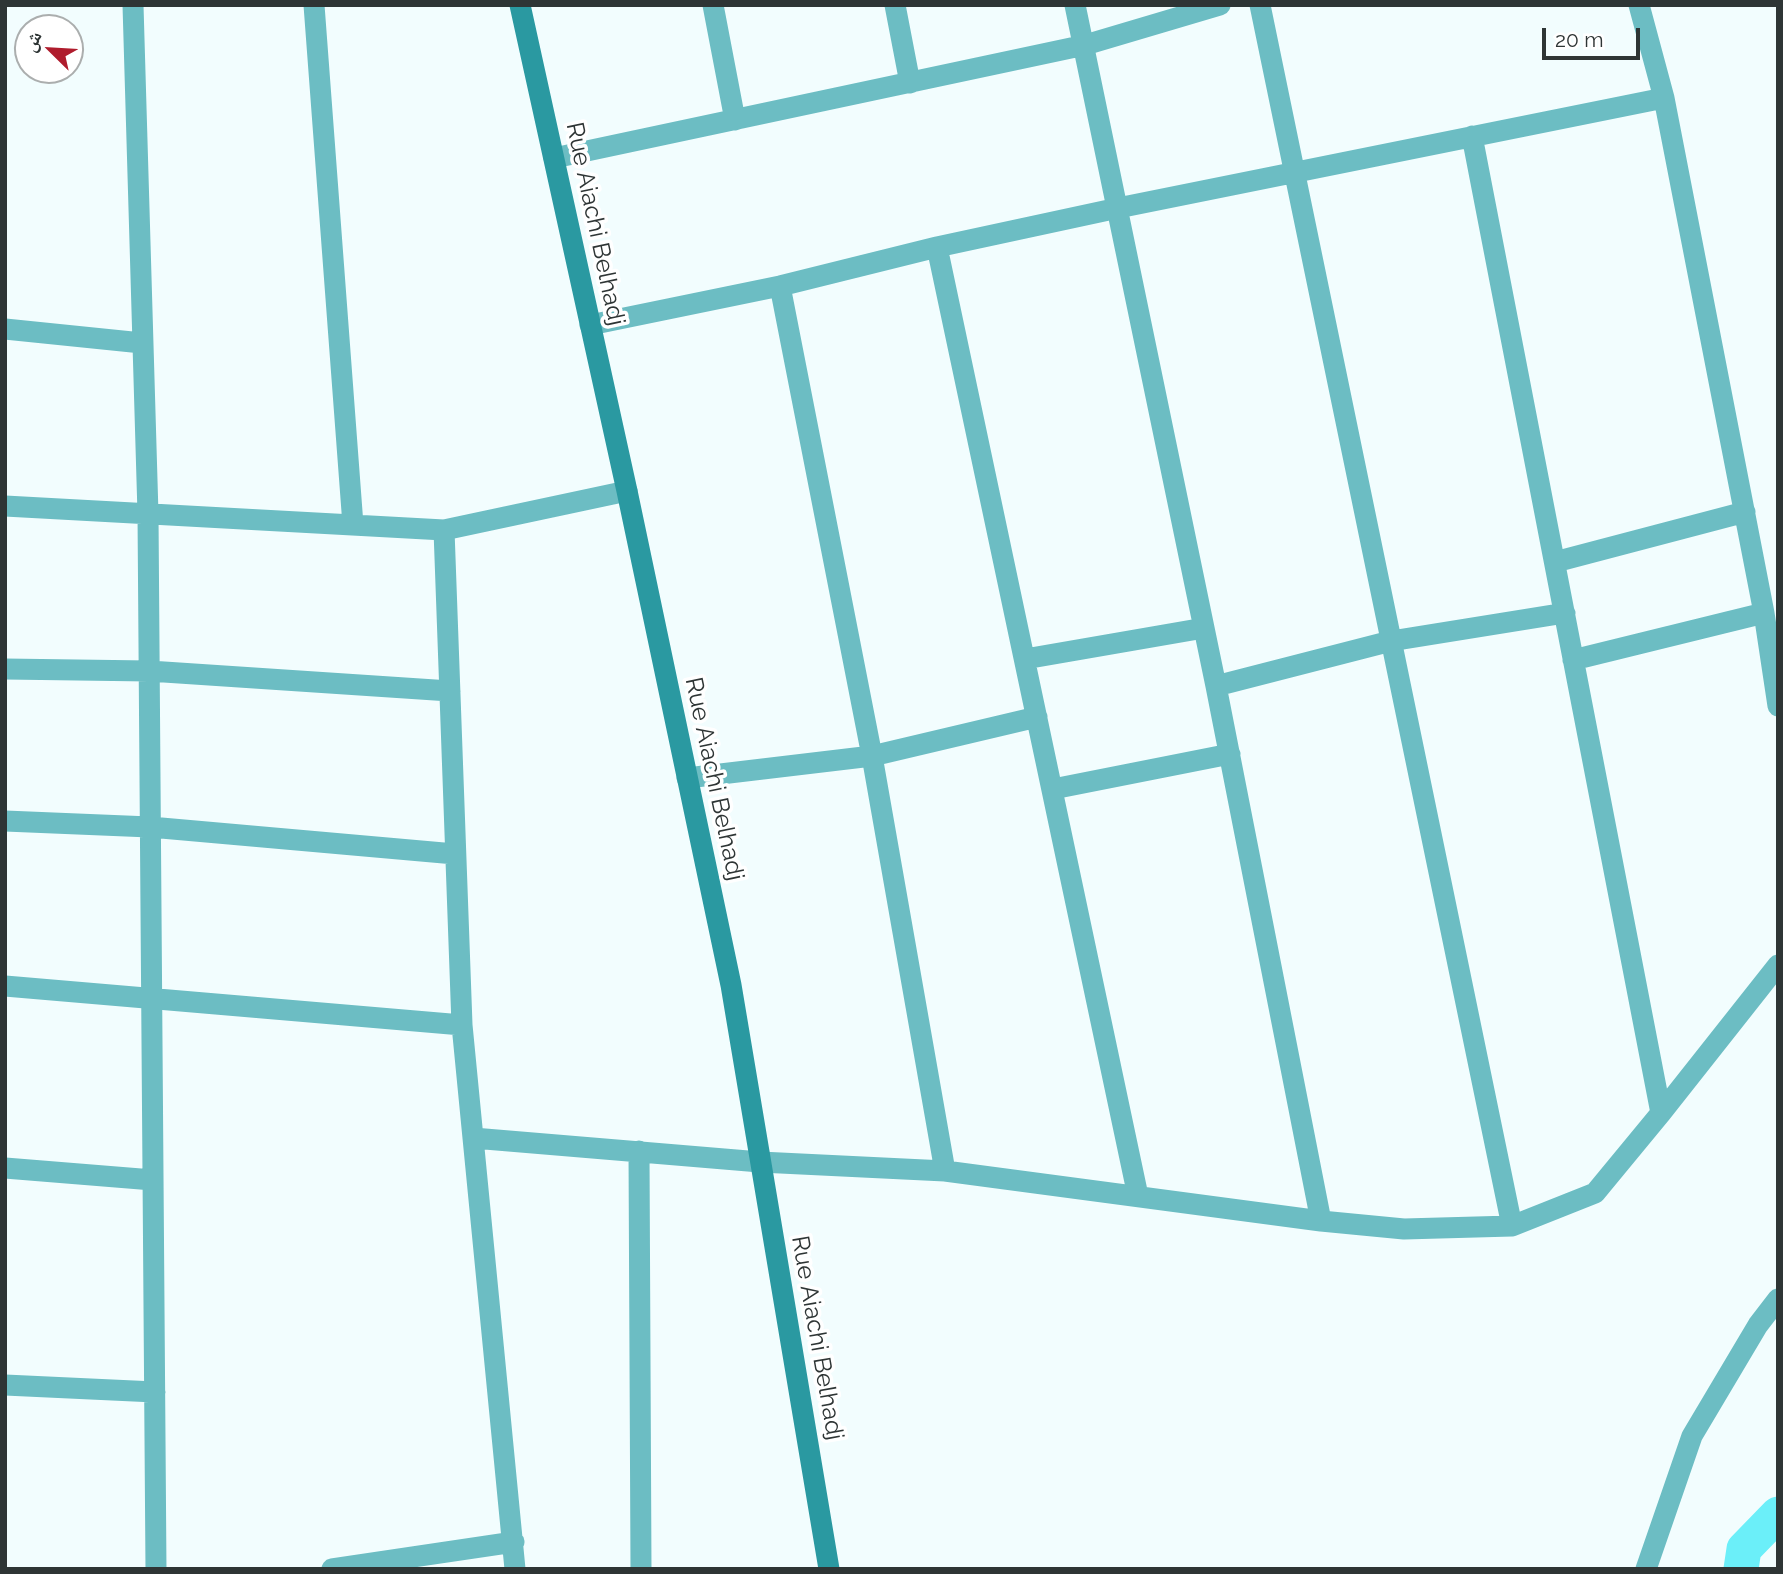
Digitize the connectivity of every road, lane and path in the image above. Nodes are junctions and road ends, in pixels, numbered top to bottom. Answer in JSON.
{"nodes":[{"id":1,"x":133,"y":5,"type":"edge"},
{"id":2,"x":314,"y":5,"type":"edge"},
{"id":3,"x":520,"y":5,"type":"edge"},
{"id":4,"x":713,"y":5,"type":"edge"},
{"id":5,"x":895,"y":5,"type":"edge"},
{"id":6,"x":1075,"y":5,"type":"edge"},
{"id":7,"x":1220,"y":5,"type":"edge"},
{"id":8,"x":1260,"y":5,"type":"edge"},
{"id":9,"x":1639,"y":5,"type":"edge"},
{"id":10,"x":1085,"y":45,"type":"junction"},
{"id":11,"x":910,"y":83,"type":"junction"},
{"id":12,"x":1664,"y":98,"type":"junction"},
{"id":13,"x":735,"y":120,"type":"junction"},
{"id":14,"x":1472,"y":136,"type":"junction"},
{"id":15,"x":554,"y":158,"type":"junction"},
{"id":16,"x":1295,"y":172,"type":"junction"},
{"id":17,"x":1118,"y":208,"type":"junction"},
{"id":18,"x":937,"y":247,"type":"junction"},
{"id":19,"x":780,"y":286,"type":"junction"},
{"id":20,"x":590,"y":325,"type":"junction"},
{"id":21,"x":5,"y":329,"type":"edge"},
{"id":22,"x":142,"y":343,"type":"junction"},
{"id":23,"x":626,"y":491,"type":"junction"},
{"id":24,"x":5,"y":506,"type":"edge"},
{"id":25,"x":1745,"y":512,"type":"junction"},
{"id":26,"x":148,"y":514,"type":"junction"},
{"id":27,"x":353,"y":525,"type":"junction"},
{"id":28,"x":444,"y":530,"type":"junction"},
{"id":29,"x":1555,"y":562,"type":"junction"},
{"id":30,"x":1564,"y":614,"type":"junction"},
{"id":31,"x":1764,"y":614,"type":"junction"},
{"id":32,"x":1204,"y":628,"type":"junction"},
{"id":33,"x":1391,"y":641,"type":"junction"},
{"id":34,"x":1025,"y":659,"type":"junction"},
{"id":35,"x":1573,"y":660,"type":"junction"},
{"id":36,"x":5,"y":669,"type":"edge"},
{"id":37,"x":149,"y":671,"type":"junction"},
{"id":38,"x":1216,"y":686,"type":"junction"},
{"id":39,"x":450,"y":691,"type":"junction"},
{"id":40,"x":1778,"y":706,"type":"edge"},
{"id":41,"x":1037,"y":717,"type":"junction"},
{"id":42,"x":1230,"y":754,"type":"junction"},
{"id":43,"x":872,"y":756,"type":"junction"},
{"id":44,"x":687,"y":778,"type":"junction"},
{"id":45,"x":1053,"y":789,"type":"junction"},
{"id":46,"x":5,"y":821,"type":"edge"},
{"id":47,"x":150,"y":827,"type":"junction"},
{"id":48,"x":455,"y":854,"type":"junction"},
{"id":49,"x":1778,"y":965,"type":"edge"},
{"id":50,"x":5,"y":986,"type":"edge"},
{"id":51,"x":151,"y":998,"type":"junction"},
{"id":52,"x":462,"y":1026,"type":"junction"},
{"id":53,"x":1661,"y":1113,"type":"junction"},
{"id":54,"x":473,"y":1138,"type":"junction"},
{"id":55,"x":639,"y":1151,"type":"junction"},
{"id":56,"x":760,"y":1162,"type":"junction"},
{"id":57,"x":5,"y":1168,"type":"edge"},
{"id":58,"x":945,"y":1171,"type":"junction"},
{"id":59,"x":153,"y":1180,"type":"junction"},
{"id":60,"x":1138,"y":1196,"type":"junction"},
{"id":61,"x":1321,"y":1221,"type":"junction"},
{"id":62,"x":1512,"y":1226,"type":"junction"},
{"id":63,"x":1778,"y":1299,"type":"edge"},
{"id":64,"x":5,"y":1385,"type":"edge"},
{"id":65,"x":155,"y":1392,"type":"junction"},
{"id":66,"x":513,"y":1542,"type":"junction"},
{"id":67,"x":156,"y":1569,"type":"edge"},
{"id":68,"x":332,"y":1569,"type":"edge"},
{"id":69,"x":515,"y":1569,"type":"edge"},
{"id":70,"x":642,"y":1569,"type":"edge"},
{"id":71,"x":829,"y":1569,"type":"edge"},
{"id":72,"x":1646,"y":1569,"type":"edge"}],
"edges":[{"from":1,"to":22,"type":"street"},
{"from":2,"to":27,"type":"street"},
{"from":3,"to":15,"type":"street","name":"Rue Aiachi Belhadj"},
{"from":4,"to":13,"type":"street"},
{"from":5,"to":11,"type":"street"},
{"from":6,"to":10,"type":"street"},
{"from":7,"to":10,"type":"street"},
{"from":8,"to":16,"type":"street"},
{"from":9,"to":12,"type":"street"},
{"from":10,"to":11,"type":"street"},
{"from":10,"to":17,"type":"street"},
{"from":11,"to":13,"type":"street"},
{"from":12,"to":14,"type":"street"},
{"from":12,"to":25,"type":"street"},
{"from":13,"to":15,"type":"street"},
{"from":14,"to":16,"type":"street"},
{"from":14,"to":29,"type":"street"},
{"from":15,"to":20,"type":"street","name":"Rue Aiachi Belhadj"},
{"from":16,"to":17,"type":"street"},
{"from":16,"to":33,"type":"street"},
{"from":17,"to":18,"type":"street"},
{"from":17,"to":32,"type":"street"},
{"from":18,"to":19,"type":"street"},
{"from":18,"to":34,"type":"street"},
{"from":19,"to":20,"type":"street"},
{"from":19,"to":43,"type":"street"},
{"from":20,"to":23,"type":"street","name":"Rue Aiachi Belhadj"},
{"from":21,"to":22,"type":"street"},
{"from":22,"to":26,"type":"street"},
{"from":23,"to":28,"type":"street"},
{"from":23,"to":44,"type":"street","name":"Rue Aiachi Belhadj"},
{"from":24,"to":26,"type":"street"},
{"from":25,"to":29,"type":"street"},
{"from":25,"to":31,"type":"street"},
{"from":26,"to":27,"type":"street"},
{"from":26,"to":37,"type":"street"},
{"from":27,"to":28,"type":"street"},
{"from":28,"to":39,"type":"street"},
{"from":29,"to":30,"type":"street"},
{"from":30,"to":33,"type":"street"},
{"from":30,"to":35,"type":"street"},
{"from":31,"to":35,"type":"street"},
{"from":31,"to":40,"type":"street"},
{"from":32,"to":34,"type":"street"},
{"from":32,"to":38,"type":"street"},
{"from":33,"to":38,"type":"street"},
{"from":33,"to":62,"type":"street"},
{"from":34,"to":41,"type":"street"},
{"from":35,"to":53,"type":"street"},
{"from":36,"to":37,"type":"street"},
{"from":37,"to":39,"type":"street"},
{"from":37,"to":47,"type":"street"},
{"from":38,"to":42,"type":"street"},
{"from":39,"to":48,"type":"street"},
{"from":41,"to":43,"type":"street"},
{"from":41,"to":45,"type":"street"},
{"from":42,"to":45,"type":"street"},
{"from":42,"to":61,"type":"street"},
{"from":43,"to":44,"type":"street"},
{"from":43,"to":58,"type":"street"},
{"from":44,"to":56,"type":"street","name":"Rue Aiachi Belhadj"},
{"from":45,"to":60,"type":"street"},
{"from":46,"to":47,"type":"street"},
{"from":47,"to":48,"type":"street"},
{"from":47,"to":51,"type":"street"},
{"from":48,"to":52,"type":"street"},
{"from":49,"to":53,"type":"street"},
{"from":50,"to":51,"type":"street"},
{"from":51,"to":52,"type":"street"},
{"from":51,"to":59,"type":"street"},
{"from":52,"to":54,"type":"street"},
{"from":53,"to":62,"type":"street"},
{"from":54,"to":55,"type":"street"},
{"from":54,"to":66,"type":"street"},
{"from":55,"to":56,"type":"street"},
{"from":55,"to":70,"type":"street"},
{"from":56,"to":58,"type":"street"},
{"from":56,"to":71,"type":"street","name":"Rue Aiachi Belhadj"},
{"from":57,"to":59,"type":"street"},
{"from":58,"to":60,"type":"street"},
{"from":59,"to":65,"type":"street"},
{"from":60,"to":61,"type":"street"},
{"from":61,"to":62,"type":"street"},
{"from":63,"to":72,"type":"street"},
{"from":64,"to":65,"type":"street"},
{"from":65,"to":67,"type":"street"},
{"from":66,"to":68,"type":"street"},
{"from":66,"to":69,"type":"street"}]}
